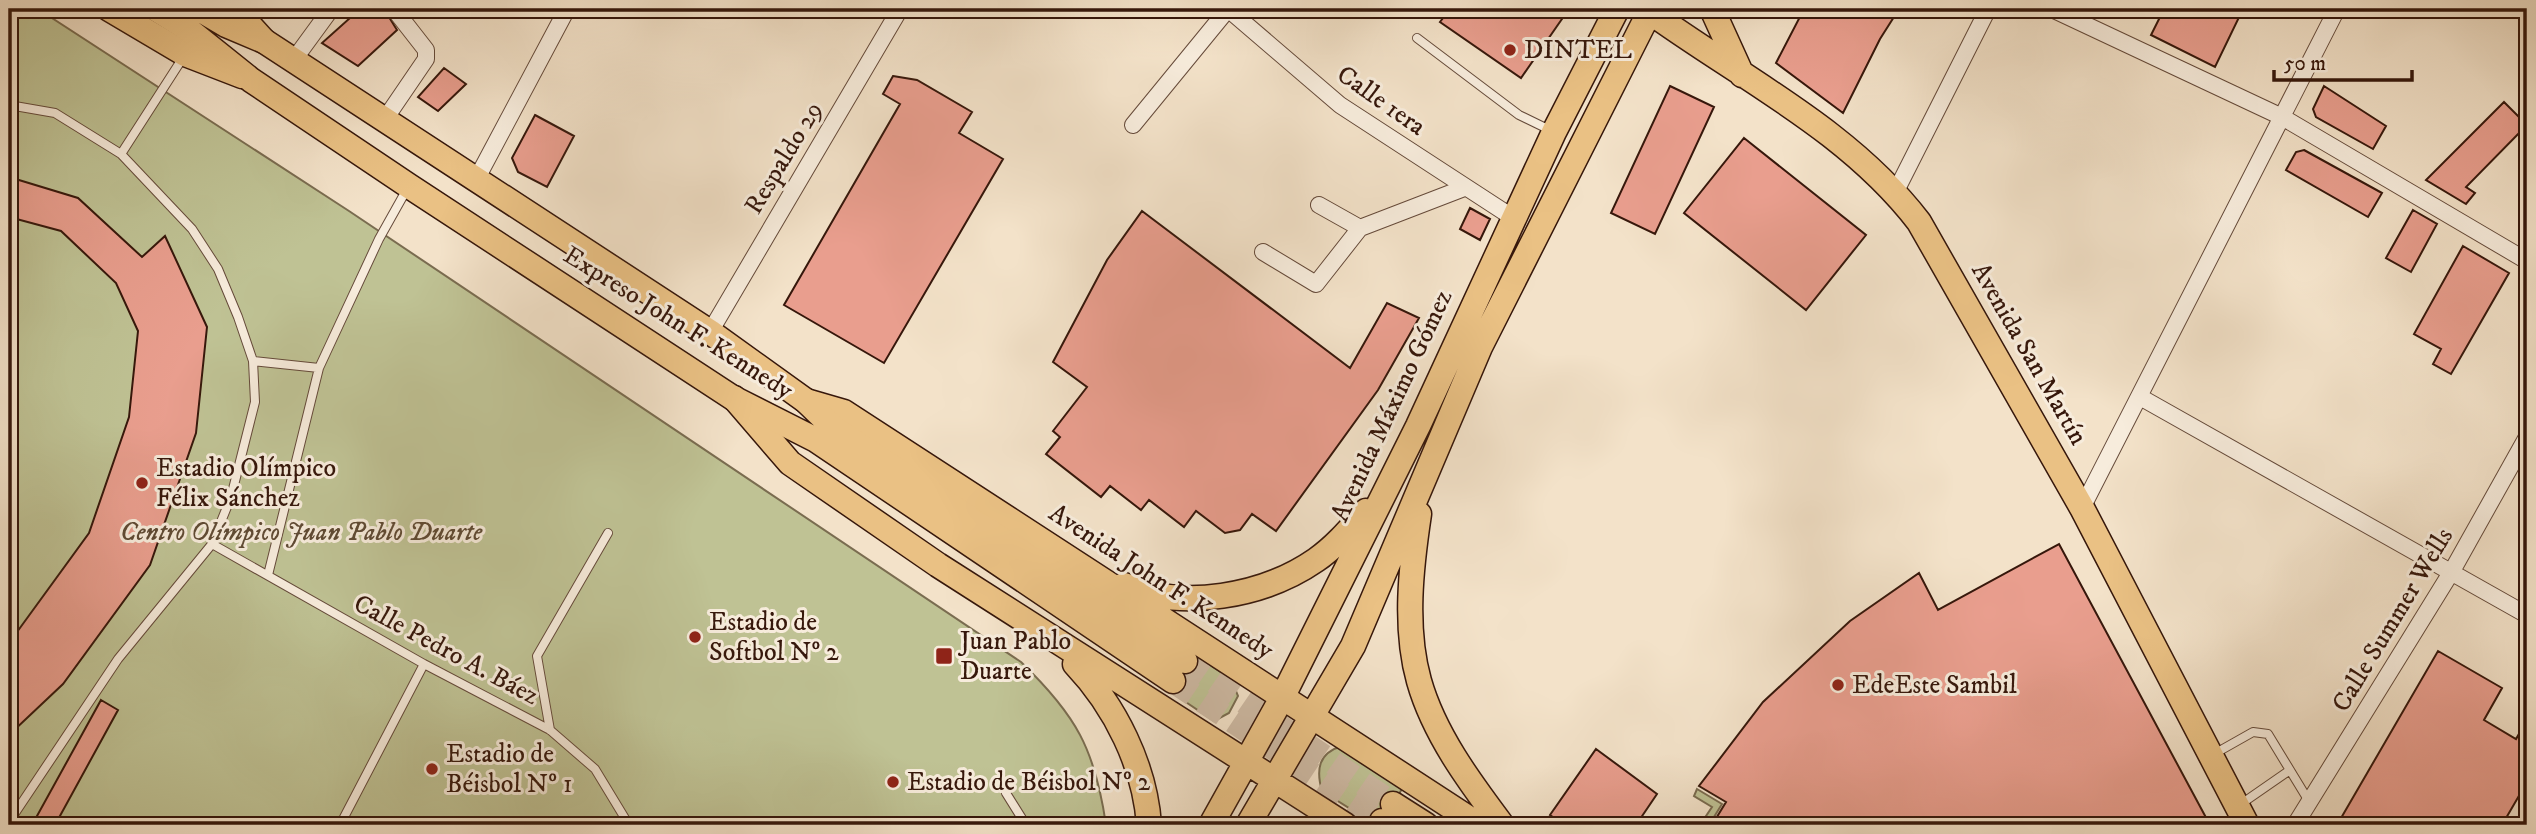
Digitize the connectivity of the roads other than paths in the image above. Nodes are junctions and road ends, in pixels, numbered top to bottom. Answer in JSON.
{"nodes":[{"id":1,"x":109,"y":9,"type":"edge"},
{"id":2,"x":156,"y":9,"type":"edge"},
{"id":3,"x":199,"y":9,"type":"edge"},
{"id":4,"x":230,"y":9,"type":"edge"},
{"id":5,"x":331,"y":9,"type":"edge"},
{"id":6,"x":394,"y":9,"type":"edge"},
{"id":7,"x":567,"y":9,"type":"edge"},
{"id":8,"x":900,"y":9,"type":"edge"},
{"id":9,"x":1228,"y":9,"type":"edge"},
{"id":10,"x":1617,"y":9,"type":"edge"},
{"id":11,"x":1712,"y":9,"type":"edge"},
{"id":12,"x":1988,"y":9,"type":"edge"},
{"id":13,"x":2052,"y":9,"type":"edge"},
{"id":14,"x":2337,"y":9,"type":"edge"},
{"id":15,"x":1649,"y":10,"type":"edge"},
{"id":16,"x":1417,"y":38,"type":"dead end"},
{"id":17,"x":264,"y":41,"type":"junction"},
{"id":18,"x":185,"y":54,"type":"junction"},
{"id":19,"x":293,"y":61,"type":"junction"},
{"id":20,"x":1742,"y":75,"type":"junction"},
{"id":21,"x":251,"y":80,"type":"junction"},
{"id":22,"x":9,"y":105,"type":"edge"},
{"id":23,"x":2282,"y":117,"type":"junction"},
{"id":24,"x":383,"y":122,"type":"junction"},
{"id":25,"x":1133,"y":125,"type":"dead end"},
{"id":26,"x":1554,"y":132,"type":"junction"},
{"id":27,"x":121,"y":153,"type":"junction"},
{"id":28,"x":476,"y":180,"type":"junction"},
{"id":29,"x":409,"y":186,"type":"junction"},
{"id":30,"x":1464,"y":188,"type":"junction"},
{"id":31,"x":1896,"y":191,"type":"junction"},
{"id":32,"x":1319,"y":205,"type":"dead end"},
{"id":33,"x":1515,"y":219,"type":"junction"},
{"id":34,"x":1360,"y":228,"type":"junction"},
{"id":35,"x":1263,"y":252,"type":"dead end"},
{"id":36,"x":2527,"y":261,"type":"edge"},
{"id":37,"x":710,"y":332,"type":"junction"},
{"id":38,"x":253,"y":361,"type":"junction"},
{"id":39,"x":319,"y":368,"type":"junction"},
{"id":40,"x":2140,"y":397,"type":"junction"},
{"id":41,"x":733,"y":398,"type":"junction"},
{"id":42,"x":806,"y":401,"type":"junction"},
{"id":43,"x":2527,"y":437,"type":"edge"},
{"id":44,"x":1392,"y":477,"type":"junction"},
{"id":45,"x":1425,"y":479,"type":"junction"},
{"id":46,"x":2082,"y":508,"type":"junction"},
{"id":47,"x":608,"y":533,"type":"dead end"},
{"id":48,"x":212,"y":544,"type":"junction"},
{"id":49,"x":1075,"y":562,"type":"junction"},
{"id":50,"x":2452,"y":571,"type":"junction"},
{"id":51,"x":268,"y":575,"type":"junction"},
{"id":52,"x":2527,"y":615,"type":"edge"},
{"id":53,"x":1048,"y":635,"type":"junction"},
{"id":54,"x":424,"y":664,"type":"junction"},
{"id":55,"x":1283,"y":696,"type":"junction"},
{"id":56,"x":1311,"y":713,"type":"junction"},
{"id":57,"x":550,"y":730,"type":"junction"},
{"id":58,"x":2212,"y":756,"type":"junction"},
{"id":59,"x":1244,"y":763,"type":"junction"},
{"id":60,"x":2291,"y":770,"type":"junction"},
{"id":61,"x":1272,"y":782,"type":"junction"},
{"id":62,"x":1006,"y":793,"type":"dead end"},
{"id":63,"x":2310,"y":803,"type":"junction"},
{"id":64,"x":2242,"y":816,"type":"edge"},
{"id":65,"x":1388,"y":817,"type":"tunnel mouth"},
{"id":66,"x":9,"y":822,"type":"edge"},
{"id":67,"x":340,"y":825,"type":"edge"},
{"id":68,"x":629,"y":825,"type":"edge"},
{"id":69,"x":1026,"y":825,"type":"edge"},
{"id":70,"x":1149,"y":825,"type":"edge"},
{"id":71,"x":1211,"y":825,"type":"edge"},
{"id":72,"x":1248,"y":825,"type":"edge"},
{"id":73,"x":1345,"y":825,"type":"edge"},
{"id":74,"x":1426,"y":825,"type":"edge"},
{"id":75,"x":1479,"y":825,"type":"edge"},
{"id":76,"x":1502,"y":825,"type":"edge"},
{"id":77,"x":2295,"y":825,"type":"edge"}],
"edges":[{"from":1,"to":18,"type":"main road"},
{"from":2,"to":21,"type":"main road","name":"Expreso John F. Kennedy"},
{"from":3,"to":17,"type":"main road","name":"Expreso John F. Kennedy"},
{"from":4,"to":17,"type":"main road"},
{"from":5,"to":19,"type":"street"},
{"from":6,"to":24,"type":"street"},
{"from":7,"to":28,"type":"street"},
{"from":8,"to":37,"type":"street","name":"Respaldo 29"},
{"from":9,"to":25,"type":"street"},
{"from":9,"to":30,"type":"street","name":"Calle 1era"},
{"from":10,"to":26,"type":"main road","name":"Avenida Máximo Gómez"},
{"from":11,"to":20,"type":"main road"},
{"from":12,"to":31,"type":"street"},
{"from":13,"to":23,"type":"street"},
{"from":14,"to":23,"type":"street"},
{"from":15,"to":20,"type":"main road","name":"Avenida San Martín"},
{"from":15,"to":45,"type":"main road"},
{"from":16,"to":26,"type":"lane"},
{"from":17,"to":19,"type":"main road","name":"Expreso John F. Kennedy"},
{"from":18,"to":21,"type":"main road"},
{"from":18,"to":27,"type":"lane"},
{"from":19,"to":24,"type":"main road","name":"Expreso John F. Kennedy"},
{"from":20,"to":31,"type":"main road","name":"Avenida San Martín"},
{"from":21,"to":29,"type":"main road","name":"Expreso John F. Kennedy"},
{"from":22,"to":27,"type":"lane"},
{"from":23,"to":36,"type":"street"},
{"from":23,"to":40,"type":"street"},
{"from":24,"to":28,"type":"main road","name":"Expreso John F. Kennedy"},
{"from":26,"to":33,"type":"main road","name":"Avenida Máximo Gómez"},
{"from":27,"to":38,"type":"lane"},
{"from":28,"to":37,"type":"main road","name":"Expreso John F. Kennedy"},
{"from":29,"to":39,"type":"lane"},
{"from":29,"to":41,"type":"main road","name":"Expreso John F. Kennedy"},
{"from":30,"to":33,"type":"street","name":"Calle 1era"},
{"from":30,"to":34,"type":"street"},
{"from":31,"to":46,"type":"main road","name":"Avenida San Martín"},
{"from":32,"to":34,"type":"street"},
{"from":33,"to":44,"type":"main road","name":"Avenida Máximo Gómez"},
{"from":34,"to":35,"type":"street"},
{"from":37,"to":42,"type":"main road","name":"Expreso John F. Kennedy"},
{"from":38,"to":39,"type":"lane"},
{"from":38,"to":48,"type":"lane"},
{"from":39,"to":51,"type":"lane"},
{"from":40,"to":46,"type":"street"},
{"from":40,"to":50,"type":"street"},
{"from":41,"to":42,"type":"main road","name":"Expreso John F. Kennedy"},
{"from":41,"to":53,"type":"main road"},
{"from":42,"to":49,"type":"main road","name":"Avenida John F. Kennedy"},
{"from":43,"to":50,"type":"street","name":"Calle Summer Wells"},
{"from":44,"to":49,"type":"main road"},
{"from":44,"to":55,"type":"main road","name":"Avenida Máximo Gómez"},
{"from":45,"to":56,"type":"main road"},
{"from":45,"to":76,"type":"main road"},
{"from":46,"to":58,"type":"main road","name":"Avenida San Martín"},
{"from":47,"to":57,"type":"lane"},
{"from":48,"to":51,"type":"lane","name":"Calle Pedro A. Báez"},
{"from":48,"to":66,"type":"lane"},
{"from":49,"to":55,"type":"main road","name":"Avenida John F. Kennedy"},
{"from":50,"to":52,"type":"street"},
{"from":50,"to":63,"type":"street","name":"Calle Summer Wells"},
{"from":51,"to":54,"type":"lane","name":"Calle Pedro A. Báez"},
{"from":53,"to":59,"type":"main road"},
{"from":53,"to":70,"type":"main road"},
{"from":54,"to":57,"type":"lane","name":"Calle Pedro A. Báez"},
{"from":54,"to":67,"type":"lane"},
{"from":55,"to":56,"type":"main road","name":"Avenida John F. Kennedy"},
{"from":55,"to":59,"type":"main road","name":"Avenida Máximo Gómez"},
{"from":56,"to":61,"type":"main road"},
{"from":56,"to":75,"type":"main road","name":"Avenida John F. Kennedy"},
{"from":57,"to":68,"type":"lane","name":"Calle Pedro A. Báez"},
{"from":58,"to":60,"type":"lane"},
{"from":58,"to":64,"type":"main road","name":"Avenida San Martín"},
{"from":59,"to":61,"type":"main road"},
{"from":59,"to":71,"type":"main road","name":"Avenida Máximo Gómez"},
{"from":60,"to":63,"type":"lane"},
{"from":60,"to":64,"type":"lane"},
{"from":61,"to":72,"type":"main road"},
{"from":61,"to":73,"type":"main road"},
{"from":62,"to":69,"type":"lane"},
{"from":63,"to":77,"type":"street","name":"Calle Summer Wells"},
{"from":65,"to":74,"type":"main road"}]}
